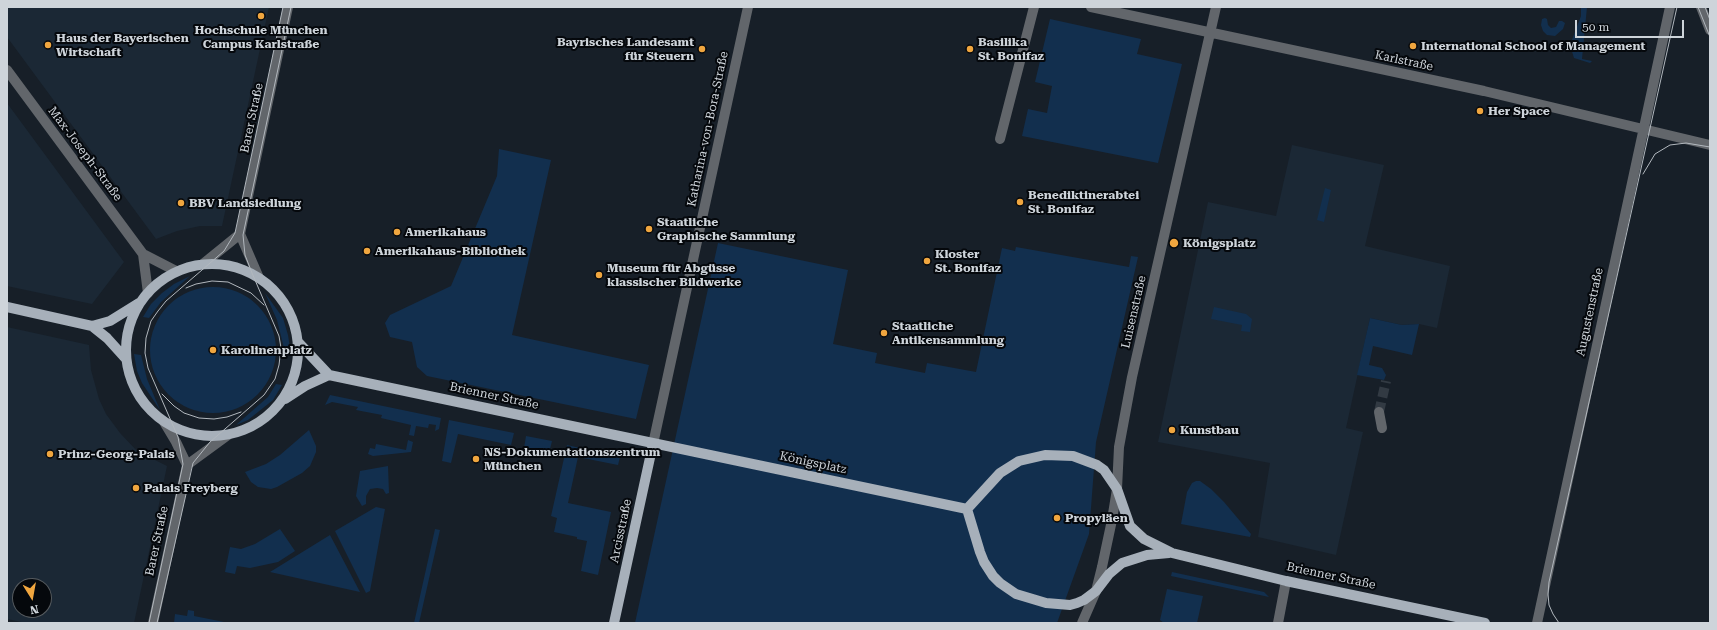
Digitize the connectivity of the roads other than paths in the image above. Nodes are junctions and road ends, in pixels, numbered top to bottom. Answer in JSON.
{"nodes":[{"id":1,"x":288,"y":7,"type":"edge"},
{"id":2,"x":748,"y":7,"type":"edge"},
{"id":3,"x":1034,"y":7,"type":"edge"},
{"id":4,"x":1091,"y":7,"type":"edge"},
{"id":5,"x":1216,"y":7,"type":"edge"},
{"id":6,"x":1670,"y":7,"type":"edge"},
{"id":7,"x":1701,"y":7,"type":"edge"},
{"id":8,"x":1710,"y":30,"type":"edge"},
{"id":9,"x":1210,"y":33,"type":"junction"},
{"id":10,"x":7,"y":70,"type":"edge"},
{"id":11,"x":1644,"y":130,"type":"junction"},
{"id":12,"x":1000,"y":139,"type":"dead end"},
{"id":13,"x":1710,"y":145,"type":"edge"},
{"id":14,"x":240,"y":234,"type":"junction"},
{"id":15,"x":143,"y":254,"type":"junction"},
{"id":16,"x":203,"y":264,"type":"junction"},
{"id":17,"x":176,"y":271,"type":"junction"},
{"id":18,"x":258,"y":278,"type":"junction"},
{"id":19,"x":148,"y":293,"type":"junction"},
{"id":20,"x":141,"y":302,"type":"junction"},
{"id":21,"x":7,"y":307,"type":"edge"},
{"id":22,"x":92,"y":326,"type":"junction"},
{"id":23,"x":298,"y":342,"type":"junction"},
{"id":24,"x":126,"y":359,"type":"junction"},
{"id":25,"x":329,"y":376,"type":"junction"},
{"id":26,"x":284,"y":400,"type":"junction"},
{"id":27,"x":1378,"y":412,"type":"tunnel mouth"},
{"id":28,"x":164,"y":422,"type":"junction"},
{"id":29,"x":1382,"y":428,"type":"dead end"},
{"id":30,"x":228,"y":435,"type":"junction"},
{"id":31,"x":653,"y":444,"type":"junction"},
{"id":32,"x":187,"y":465,"type":"junction"},
{"id":33,"x":1117,"y":489,"type":"junction"},
{"id":34,"x":967,"y":509,"type":"junction"},
{"id":35,"x":1172,"y":553,"type":"junction"},
{"id":36,"x":1286,"y":581,"type":"junction"},
{"id":37,"x":1096,"y":592,"type":"junction"},
{"id":38,"x":153,"y":623,"type":"edge"},
{"id":39,"x":614,"y":623,"type":"edge"},
{"id":40,"x":1082,"y":623,"type":"edge"},
{"id":41,"x":1278,"y":623,"type":"edge"},
{"id":42,"x":1485,"y":623,"type":"edge"},
{"id":43,"x":1537,"y":623,"type":"edge"}],
"edges":[{"from":1,"to":14,"type":"street","name":"Barer Straße"},
{"from":2,"to":31,"type":"street","name":"Katharina-von-Bora-Straße"},
{"from":3,"to":12,"type":"street"},
{"from":4,"to":9,"type":"street","name":"Karlstraße"},
{"from":5,"to":9,"type":"street","name":"Luisenstraße"},
{"from":6,"to":11,"type":"street","name":"Augustenstraße"},
{"from":7,"to":8,"type":"street"},
{"from":9,"to":11,"type":"street","name":"Karlstraße"},
{"from":9,"to":33,"type":"street","name":"Luisenstraße"},
{"from":10,"to":15,"type":"street","name":"Max-Joseph-Straße"},
{"from":11,"to":13,"type":"street","name":"Karlstraße"},
{"from":11,"to":43,"type":"street","name":"Augustenstraße"},
{"from":14,"to":16,"type":"street"},
{"from":14,"to":18,"type":"street"},
{"from":15,"to":17,"type":"street","name":"Max-Joseph-Straße"},
{"from":15,"to":19,"type":"street","name":"Max-Joseph-Straße"},
{"from":16,"to":17,"type":"main road"},
{"from":16,"to":18,"type":"main road"},
{"from":17,"to":19,"type":"main road"},
{"from":18,"to":23,"type":"main road"},
{"from":19,"to":20,"type":"main road"},
{"from":20,"to":22,"type":"main road"},
{"from":20,"to":24,"type":"main road"},
{"from":21,"to":22,"type":"main road"},
{"from":22,"to":24,"type":"main road"},
{"from":23,"to":25,"type":"main road"},
{"from":23,"to":26,"type":"main road"},
{"from":24,"to":28,"type":"main road"},
{"from":25,"to":26,"type":"main road"},
{"from":25,"to":31,"type":"main road","name":"Brienner Straße"},
{"from":26,"to":30,"type":"main road"},
{"from":27,"to":29,"type":"street"},
{"from":28,"to":30,"type":"main road"},
{"from":28,"to":32,"type":"street"},
{"from":30,"to":32,"type":"street"},
{"from":31,"to":34,"type":"main road","name":"Königsplatz"},
{"from":31,"to":39,"type":"main road","name":"Arcisstraße"},
{"from":32,"to":38,"type":"street","name":"Barer Straße"},
{"from":33,"to":34,"type":"main road"},
{"from":33,"to":35,"type":"main road"},
{"from":33,"to":37,"type":"street","name":"Luisenstraße"},
{"from":34,"to":37,"type":"main road"},
{"from":35,"to":36,"type":"main road","name":"Brienner Straße"},
{"from":35,"to":37,"type":"main road"},
{"from":36,"to":41,"type":"street"},
{"from":36,"to":42,"type":"main road","name":"Brienner Straße"},
{"from":37,"to":40,"type":"street","name":"Luisenstraße"}]}
